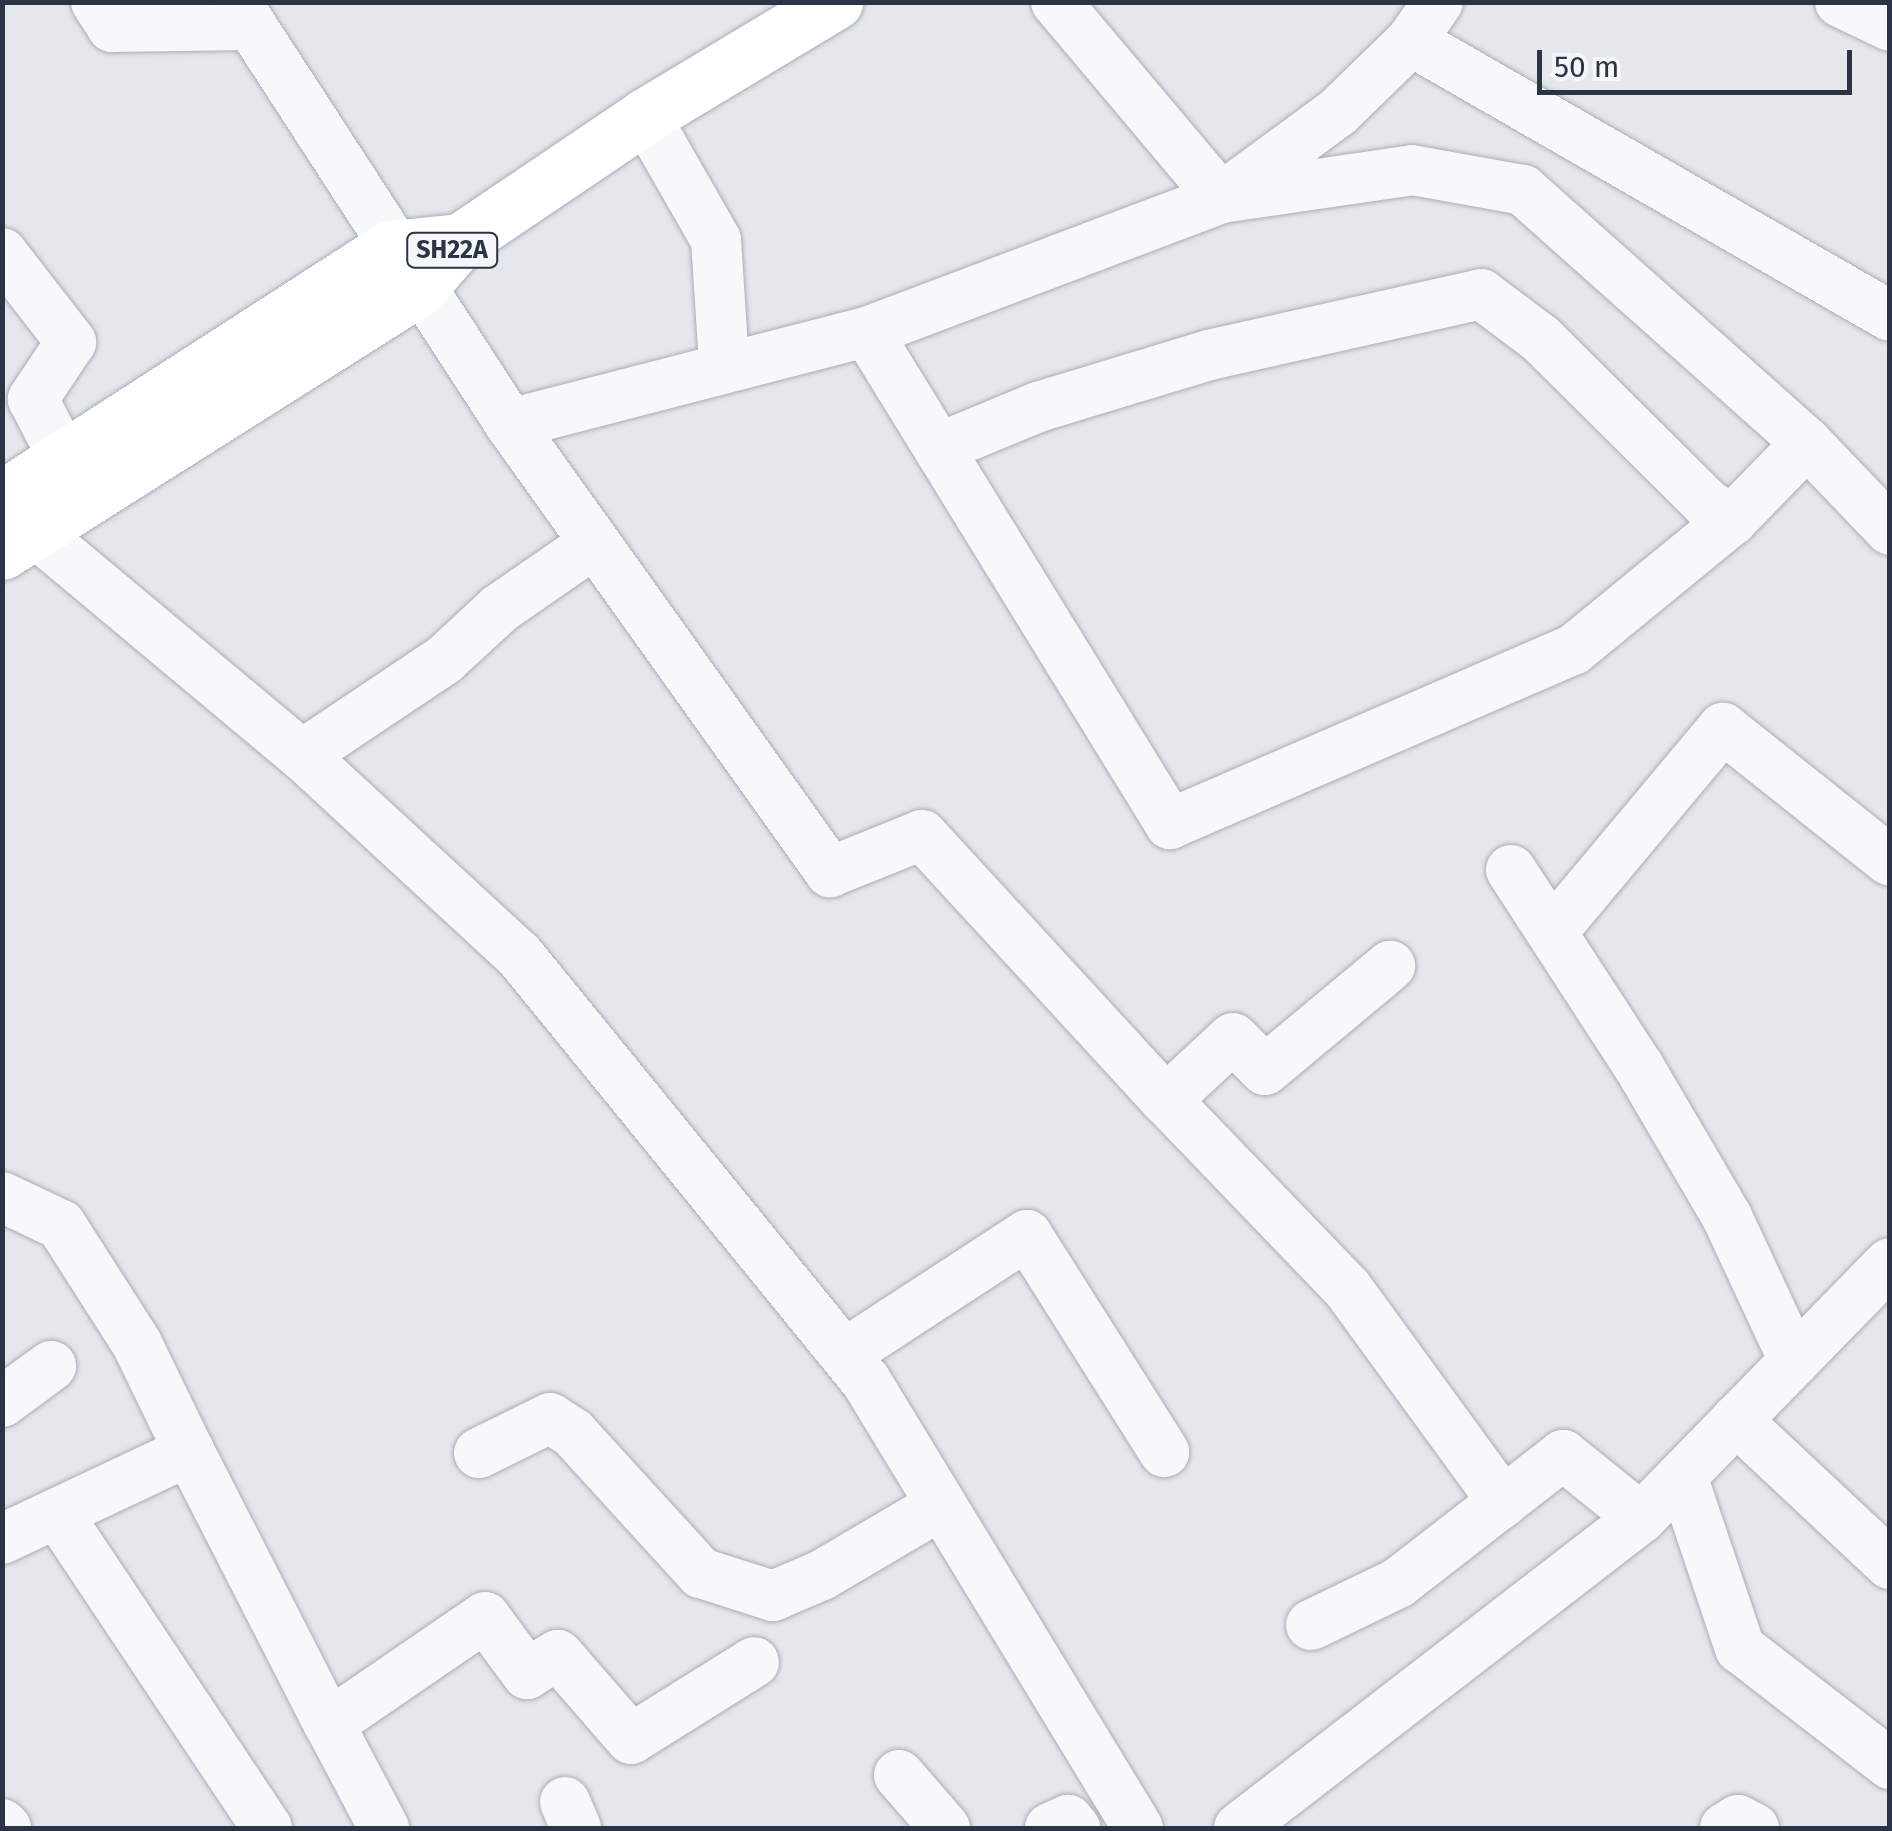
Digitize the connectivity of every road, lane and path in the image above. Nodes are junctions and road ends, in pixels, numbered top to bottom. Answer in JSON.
{"nodes":[{"id":1,"x":96,"y":2,"type":"edge"},
{"id":2,"x":835,"y":2,"type":"edge"},
{"id":3,"x":1056,"y":2,"type":"edge"},
{"id":4,"x":1840,"y":2,"type":"edge"},
{"id":5,"x":242,"y":14,"type":"edge"},
{"id":6,"x":1425,"y":22,"type":"edge"},
{"id":7,"x":1890,"y":26,"type":"edge"},
{"id":8,"x":646,"y":116,"type":"junction"},
{"id":9,"x":1221,"y":198,"type":"junction"},
{"id":10,"x":2,"y":253,"type":"edge"},
{"id":11,"x":404,"y":268,"type":"junction"},
{"id":12,"x":1890,"y":316,"type":"edge"},
{"id":13,"x":867,"y":332,"type":"junction"},
{"id":14,"x":724,"y":364,"type":"junction"},
{"id":15,"x":510,"y":424,"type":"junction"},
{"id":16,"x":1806,"y":443,"type":"junction"},
{"id":17,"x":938,"y":448,"type":"junction"},
{"id":18,"x":64,"y":459,"type":"junction"},
{"id":19,"x":12,"y":519,"type":"edge"},
{"id":20,"x":1732,"y":520,"type":"junction"},
{"id":21,"x":1890,"y":530,"type":"edge"},
{"id":22,"x":577,"y":555,"type":"dead end"},
{"id":23,"x":302,"y":755,"type":"junction"},
{"id":24,"x":1890,"y":861,"type":"edge"},
{"id":25,"x":1511,"y":870,"type":"dead end"},
{"id":26,"x":1553,"y":931,"type":"junction"},
{"id":27,"x":1390,"y":966,"type":"dead end"},
{"id":28,"x":1166,"y":1100,"type":"junction"},
{"id":29,"x":2,"y":1198,"type":"edge"},
{"id":30,"x":1890,"y":1263,"type":"edge"},
{"id":31,"x":846,"y":1353,"type":"junction"},
{"id":32,"x":1794,"y":1361,"type":"junction"},
{"id":33,"x":51,"y":1366,"type":"dead end"},
{"id":34,"x":2,"y":1402,"type":"edge"},
{"id":35,"x":1736,"y":1420,"type":"junction"},
{"id":36,"x":188,"y":1450,"type":"junction"},
{"id":37,"x":1164,"y":1452,"type":"dead end"},
{"id":38,"x":478,"y":1453,"type":"dead end"},
{"id":39,"x":1682,"y":1476,"type":"junction"},
{"id":40,"x":1503,"y":1502,"type":"junction"},
{"id":41,"x":941,"y":1504,"type":"junction"},
{"id":42,"x":59,"y":1516,"type":"junction"},
{"id":43,"x":1641,"y":1518,"type":"junction"},
{"id":44,"x":2,"y":1539,"type":"edge"},
{"id":45,"x":1890,"y":1564,"type":"edge"},
{"id":46,"x":1311,"y":1625,"type":"dead end"},
{"id":47,"x":754,"y":1662,"type":"dead end"},
{"id":48,"x":328,"y":1724,"type":"junction"},
{"id":49,"x":1890,"y":1764,"type":"edge"},
{"id":50,"x":899,"y":1775,"type":"dead end"},
{"id":51,"x":267,"y":1828,"type":"edge"},
{"id":52,"x":384,"y":1828,"type":"edge"},
{"id":53,"x":945,"y":1828,"type":"edge"},
{"id":54,"x":1050,"y":1828,"type":"edge"},
{"id":55,"x":1074,"y":1828,"type":"edge"},
{"id":56,"x":1138,"y":1828,"type":"edge"},
{"id":57,"x":1240,"y":1828,"type":"edge"},
{"id":58,"x":1725,"y":1828,"type":"edge"},
{"id":59,"x":1754,"y":1828,"type":"edge"}],
"edges":[{"from":1,"to":5,"type":"street"},
{"from":2,"to":8,"type":"main road","number":"SH22A"},
{"from":3,"to":9,"type":"street"},
{"from":4,"to":7,"type":"street"},
{"from":5,"to":11,"type":"street"},
{"from":6,"to":9,"type":"street"},
{"from":6,"to":12,"type":"street"},
{"from":8,"to":11,"type":"main road","number":"SH22A"},
{"from":8,"to":14,"type":"street"},
{"from":9,"to":13,"type":"street"},
{"from":9,"to":16,"type":"street"},
{"from":10,"to":18,"type":"street"},
{"from":11,"to":15,"type":"street"},
{"from":11,"to":18,"type":"main road","number":"SH22A"},
{"from":11,"to":19,"type":"main road","number":"SH22A"},
{"from":13,"to":14,"type":"street"},
{"from":13,"to":17,"type":"street"},
{"from":14,"to":15,"type":"street"},
{"from":15,"to":28,"type":"street"},
{"from":16,"to":20,"type":"street"},
{"from":16,"to":21,"type":"street"},
{"from":17,"to":20,"type":"street"},
{"from":17,"to":20,"type":"street"},
{"from":18,"to":19,"type":"main road","number":"SH22A"},
{"from":19,"to":23,"type":"street"},
{"from":22,"to":23,"type":"street"},
{"from":23,"to":31,"type":"street"},
{"from":24,"to":26,"type":"street"},
{"from":25,"to":26,"type":"street"},
{"from":26,"to":32,"type":"street"},
{"from":27,"to":28,"type":"street"},
{"from":28,"to":40,"type":"street"},
{"from":29,"to":36,"type":"street"},
{"from":30,"to":32,"type":"street"},
{"from":31,"to":37,"type":"street"},
{"from":31,"to":41,"type":"street"},
{"from":32,"to":35,"type":"street"},
{"from":33,"to":34,"type":"street"},
{"from":35,"to":39,"type":"street"},
{"from":35,"to":45,"type":"street"},
{"from":36,"to":42,"type":"street"},
{"from":36,"to":48,"type":"street"},
{"from":38,"to":41,"type":"street"},
{"from":39,"to":43,"type":"street"},
{"from":39,"to":49,"type":"street"},
{"from":40,"to":43,"type":"street"},
{"from":40,"to":46,"type":"street"},
{"from":41,"to":56,"type":"street"},
{"from":42,"to":44,"type":"street"},
{"from":42,"to":51,"type":"street"},
{"from":43,"to":57,"type":"street"},
{"from":47,"to":48,"type":"street"},
{"from":48,"to":52,"type":"street"},
{"from":50,"to":53,"type":"street"},
{"from":54,"to":55,"type":"street"},
{"from":58,"to":59,"type":"street"}]}
